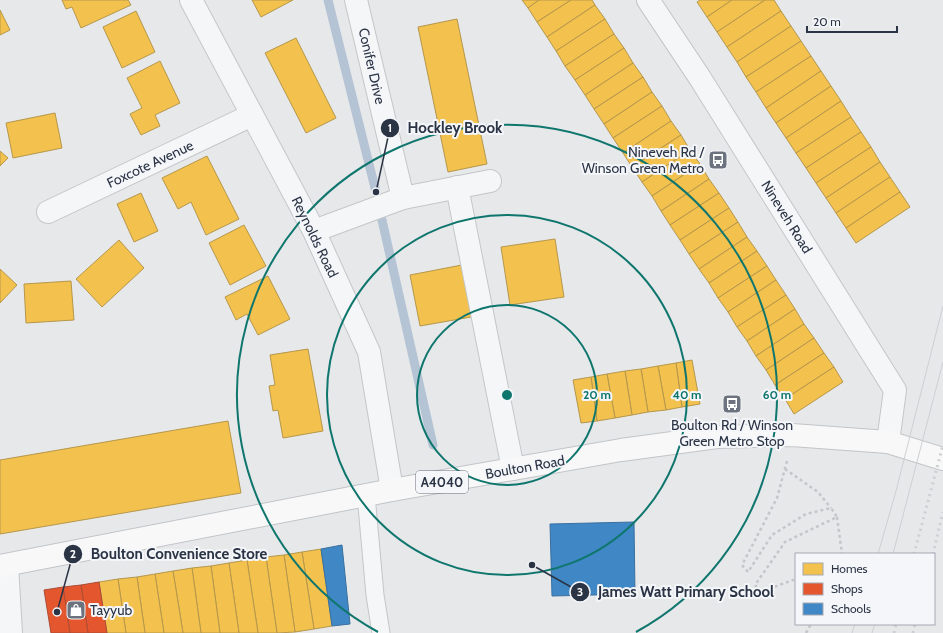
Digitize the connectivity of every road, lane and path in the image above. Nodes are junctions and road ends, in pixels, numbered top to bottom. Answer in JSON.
{"nodes":[{"id":1,"x":191,"y":0,"type":"edge"},
{"id":2,"x":648,"y":0,"type":"edge"},
{"id":3,"x":362,"y":2,"type":"edge"},
{"id":4,"x":252,"y":115,"type":"junction"},
{"id":5,"x":490,"y":181,"type":"dead end"},
{"id":6,"x":457,"y":187,"type":"junction"},
{"id":7,"x":403,"y":198,"type":"junction"},
{"id":8,"x":48,"y":212,"type":"dead end"},
{"id":9,"x":314,"y":232,"type":"junction"},
{"id":10,"x":792,"y":435,"type":"junction"},
{"id":11,"x":888,"y":442,"type":"junction"},
{"id":12,"x":943,"y":459,"type":"edge"},
{"id":13,"x":512,"y":469,"type":"junction"},
{"id":14,"x":786,"y":469,"type":"junction"},
{"id":15,"x":392,"y":490,"type":"junction"},
{"id":16,"x":366,"y":495,"type":"junction"},
{"id":17,"x":831,"y":508,"type":"junction"},
{"id":18,"x":837,"y":517,"type":"junction"},
{"id":19,"x":842,"y":553,"type":"edge"},
{"id":20,"x":4,"y":565,"type":"edge"},
{"id":21,"x":795,"y":579,"type":"edge"},
{"id":22,"x":12,"y":633,"type":"edge"},
{"id":23,"x":381,"y":633,"type":"edge"}],
"edges":[{"from":1,"to":4,"type":"street","name":"Reynolds Road"},
{"from":2,"to":11,"type":"street","name":"Nineveh Road"},
{"from":3,"to":7,"type":"street","name":"Conifer Drive"},
{"from":4,"to":8,"type":"street","name":"Foxcote Avenue"},
{"from":4,"to":9,"type":"street","name":"Reynolds Road"},
{"from":5,"to":6,"type":"street"},
{"from":6,"to":7,"type":"street"},
{"from":6,"to":13,"type":"street"},
{"from":7,"to":9,"type":"street"},
{"from":9,"to":15,"type":"street","name":"Reynolds Road"},
{"from":10,"to":11,"type":"main road","name":"Boulton Road","number":"A4040"},
{"from":10,"to":13,"type":"main road","name":"Boulton Road","number":"A4040"},
{"from":10,"to":14,"type":"path"},
{"from":11,"to":12,"type":"main road","number":"A4040"},
{"from":13,"to":15,"type":"main road","name":"Boulton Road","number":"A4040"},
{"from":14,"to":17,"type":"path"},
{"from":14,"to":17,"type":"path"},
{"from":15,"to":16,"type":"main road","name":"Boulton Road","number":"A4040"},
{"from":16,"to":20,"type":"main road","name":"Boulton Road","number":"A4040"},
{"from":16,"to":23,"type":"lane"},
{"from":17,"to":18,"type":"path"},
{"from":18,"to":19,"type":"path"},
{"from":18,"to":21,"type":"path"},
{"from":20,"to":22,"type":"street"}]}
